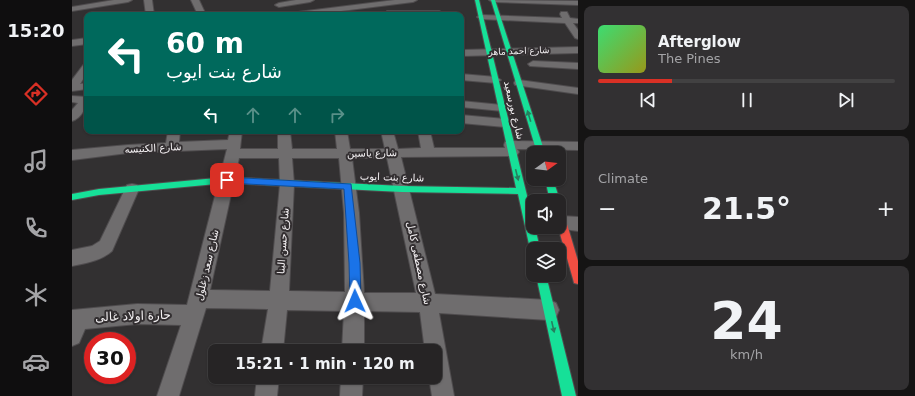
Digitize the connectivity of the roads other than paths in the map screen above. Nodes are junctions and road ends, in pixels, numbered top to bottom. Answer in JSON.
{"nodes":[{"id":1,"x":76,"y":0,"type":"edge"},
{"id":2,"x":128,"y":0,"type":"edge"},
{"id":3,"x":148,"y":0,"type":"edge"},
{"id":4,"x":196,"y":0,"type":"edge"},
{"id":5,"x":311,"y":0,"type":"edge"},
{"id":6,"x":413,"y":0,"type":"edge"},
{"id":7,"x":477,"y":0,"type":"edge"},
{"id":8,"x":493,"y":0,"type":"edge"},
{"id":9,"x":559,"y":1,"type":"edge"},
{"id":10,"x":383,"y":2,"type":"edge"},
{"id":11,"x":115,"y":3,"type":"edge"},
{"id":12,"x":277,"y":3,"type":"edge"},
{"id":13,"x":578,"y":3,"type":"edge"},
{"id":14,"x":78,"y":11,"type":"edge"},
{"id":15,"x":532,"y":11,"type":"dead end"},
{"id":16,"x":150,"y":12,"type":"edge"},
{"id":17,"x":201,"y":12,"type":"edge"},
{"id":18,"x":284,"y":12,"type":"edge"},
{"id":19,"x":326,"y":12,"type":"edge"},
{"id":20,"x":332,"y":12,"type":"edge"},
{"id":21,"x":390,"y":12,"type":"edge"},
{"id":22,"x":481,"y":17,"type":"junction"},
{"id":23,"x":498,"y":18,"type":"junction"},
{"id":24,"x":537,"y":19,"type":"junction"},
{"id":25,"x":567,"y":20,"type":"junction"},
{"id":26,"x":578,"y":21,"type":"edge"},
{"id":27,"x":578,"y":36,"type":"edge"},
{"id":28,"x":84,"y":41,"type":"edge"},
{"id":29,"x":72,"y":43,"type":"edge"},
{"id":30,"x":578,"y":50,"type":"edge"},
{"id":31,"x":509,"y":51,"type":"junction"},
{"id":32,"x":528,"y":51,"type":"junction"},
{"id":33,"x":489,"y":52,"type":"junction"},
{"id":34,"x":464,"y":53,"type":"edge"},
{"id":35,"x":578,"y":66,"type":"edge"},
{"id":36,"x":84,"y":70,"type":"edge"},
{"id":37,"x":537,"y":75,"type":"junction"},
{"id":38,"x":464,"y":77,"type":"edge"},
{"id":39,"x":496,"y":80,"type":"junction"},
{"id":40,"x":519,"y":83,"type":"junction"},
{"id":41,"x":84,"y":86,"type":"edge"},
{"id":42,"x":72,"y":88,"type":"edge"},
{"id":43,"x":578,"y":91,"type":"edge"},
{"id":44,"x":72,"y":99,"type":"edge"},
{"id":45,"x":84,"y":99,"type":"edge"},
{"id":46,"x":84,"y":102,"type":"edge"},
{"id":47,"x":464,"y":104,"type":"edge"},
{"id":48,"x":502,"y":108,"type":"junction"},
{"id":49,"x":72,"y":117,"type":"edge"},
{"id":50,"x":464,"y":119,"type":"edge"},
{"id":51,"x":505,"y":124,"type":"junction"},
{"id":52,"x":174,"y":134,"type":"edge"},
{"id":53,"x":284,"y":134,"type":"edge"},
{"id":54,"x":342,"y":134,"type":"edge"},
{"id":55,"x":388,"y":134,"type":"edge"},
{"id":56,"x":425,"y":134,"type":"edge"},
{"id":57,"x":234,"y":143,"type":"edge"},
{"id":58,"x":172,"y":146,"type":"junction"},
{"id":59,"x":539,"y":146,"type":"edge"},
{"id":60,"x":578,"y":146,"type":"edge"},
{"id":61,"x":566,"y":147,"type":"edge"},
{"id":62,"x":511,"y":149,"type":"junction"},
{"id":63,"x":526,"y":149,"type":"edge"},
{"id":64,"x":345,"y":153,"type":"junction"},
{"id":65,"x":392,"y":153,"type":"junction"},
{"id":66,"x":429,"y":153,"type":"junction"},
{"id":67,"x":285,"y":154,"type":"junction"},
{"id":68,"x":72,"y":155,"type":"edge"},
{"id":69,"x":227,"y":180,"type":"junction"},
{"id":70,"x":287,"y":184,"type":"junction"},
{"id":71,"x":348,"y":186,"type":"junction"},
{"id":72,"x":402,"y":188,"type":"junction"},
{"id":73,"x":132,"y":189,"type":"junction"},
{"id":74,"x":521,"y":191,"type":"junction"},
{"id":75,"x":72,"y":197,"type":"edge"},
{"id":76,"x":566,"y":221,"type":"edge"},
{"id":77,"x":578,"y":224,"type":"edge"},
{"id":78,"x":564,"y":234,"type":"edge"},
{"id":79,"x":532,"y":242,"type":"edge"},
{"id":80,"x":72,"y":258,"type":"edge"},
{"id":81,"x":578,"y":279,"type":"edge"},
{"id":82,"x":543,"y":282,"type":"edge"},
{"id":83,"x":279,"y":300,"type":"junction"},
{"id":84,"x":355,"y":301,"type":"junction"},
{"id":85,"x":428,"y":303,"type":"junction"},
{"id":86,"x":196,"y":307,"type":"junction"},
{"id":87,"x":549,"y":310,"type":"junction"},
{"id":88,"x":74,"y":325,"type":"edge"},
{"id":89,"x":273,"y":344,"type":"edge"},
{"id":90,"x":353,"y":344,"type":"edge"},
{"id":91,"x":267,"y":384,"type":"edge"},
{"id":92,"x":352,"y":384,"type":"edge"},
{"id":93,"x":168,"y":396,"type":"edge"},
{"id":94,"x":266,"y":396,"type":"edge"},
{"id":95,"x":351,"y":396,"type":"edge"},
{"id":96,"x":443,"y":396,"type":"edge"},
{"id":97,"x":569,"y":396,"type":"edge"}],
"edges":[{"from":1,"to":14,"type":"street"},
{"from":2,"to":11,"type":"street"},
{"from":3,"to":16,"type":"street"},
{"from":4,"to":17,"type":"street"},
{"from":5,"to":12,"type":"street"},
{"from":5,"to":19,"type":"street"},
{"from":6,"to":10,"type":"street"},
{"from":7,"to":22,"type":"street","name":"شارع بورسعيد"},
{"from":8,"to":9,"type":"street"},
{"from":8,"to":23,"type":"street","name":"شارع بورسعيد"},
{"from":9,"to":13,"type":"street"},
{"from":9,"to":25,"type":"street"},
{"from":10,"to":20,"type":"street"},
{"from":10,"to":21,"type":"street"},
{"from":11,"to":14,"type":"street"},
{"from":12,"to":18,"type":"street"},
{"from":15,"to":24,"type":"street"},
{"from":22,"to":23,"type":"street"},
{"from":22,"to":33,"type":"street","name":"شارع بورسعيد"},
{"from":23,"to":24,"type":"street"},
{"from":23,"to":31,"type":"street","name":"شارع بورسعيد"},
{"from":24,"to":25,"type":"street"},
{"from":25,"to":26,"type":"street"},
{"from":25,"to":27,"type":"street"},
{"from":28,"to":29,"type":"street"},
{"from":30,"to":32,"type":"street","name":"شارع احمد ماهر"},
{"from":31,"to":32,"type":"street","name":"شارع احمد ماهر"},
{"from":31,"to":33,"type":"street","name":"شارع احمد ماهر"},
{"from":31,"to":40,"type":"street","name":"شارع بورسعيد"},
{"from":32,"to":37,"type":"street"},
{"from":33,"to":34,"type":"street","name":"شارع احمد ماهر"},
{"from":33,"to":39,"type":"street","name":"شارع بورسعيد"},
{"from":35,"to":37,"type":"street"},
{"from":36,"to":42,"type":"street"},
{"from":37,"to":40,"type":"street"},
{"from":37,"to":43,"type":"street"},
{"from":38,"to":39,"type":"street"},
{"from":39,"to":48,"type":"street","name":"شارع بورسعيد"},
{"from":59,"to":40,"type":"street","name":"شارع بورسعيد","one_way":true},
{"from":41,"to":42,"type":"street"},
{"from":44,"to":45,"type":"street"},
{"from":46,"to":49,"type":"street"},
{"from":47,"to":48,"type":"street"},
{"from":48,"to":51,"type":"street","name":"شارع بورسعيد"},
{"from":50,"to":51,"type":"street"},
{"from":51,"to":62,"type":"street","name":"شارع بورسعيد"},
{"from":52,"to":58,"type":"street"},
{"from":53,"to":67,"type":"street","name":"شارع حسن البنا"},
{"from":54,"to":64,"type":"street"},
{"from":55,"to":65,"type":"street","name":"شارع مصطفى كامل"},
{"from":56,"to":66,"type":"street"},
{"from":57,"to":58,"type":"street","name":"شارع الكنيسه"},
{"from":57,"to":67,"type":"street","name":"شارع ياسين"},
{"from":57,"to":69,"type":"street","name":"شارع سعد زغلول"},
{"from":58,"to":68,"type":"street","name":"شارع الكنيسه"},
{"from":60,"to":61,"type":"street","name":"شارع ياسين"},
{"from":62,"to":63,"type":"street","name":"شارع ياسين"},
{"from":62,"to":66,"type":"street","name":"شارع ياسين"},
{"from":62,"to":74,"type":"street","name":"شارع بورسعيد","one_way":true},
{"from":64,"to":65,"type":"street","name":"شارع ياسين"},
{"from":64,"to":67,"type":"street","name":"شارع ياسين"},
{"from":64,"to":71,"type":"street"},
{"from":65,"to":66,"type":"street","name":"شارع ياسين"},
{"from":65,"to":72,"type":"street","name":"شارع مصطفى كامل"},
{"from":67,"to":70,"type":"street","name":"شارع حسن البنا"},
{"from":69,"to":70,"type":"street","name":"شارع بنت ايوب"},
{"from":69,"to":73,"type":"street","name":"شارع بنت ايوب"},
{"from":69,"to":86,"type":"street","name":"شارع سعد زغلول"},
{"from":70,"to":71,"type":"street","name":"شارع بنت ايوب"},
{"from":70,"to":83,"type":"street","name":"شارع حسن البنا"},
{"from":71,"to":72,"type":"street","name":"شارع بنت ايوب"},
{"from":71,"to":84,"type":"street"},
{"from":72,"to":74,"type":"street","name":"شارع بنت ايوب"},
{"from":72,"to":85,"type":"street","name":"شارع مصطفى كامل"},
{"from":73,"to":75,"type":"street","name":"شارع بنت ايوب"},
{"from":73,"to":80,"type":"street"},
{"from":74,"to":79,"type":"street","name":"شارع بورسعيد"},
{"from":76,"to":77,"type":"street"},
{"from":78,"to":81,"type":"street"},
{"from":82,"to":87,"type":"street"},
{"from":83,"to":84,"type":"street","name":"حارة اولاد غالى"},
{"from":83,"to":86,"type":"street","name":"حارة اولاد غالى"},
{"from":83,"to":89,"type":"street","name":"شارع حسن البنا"},
{"from":84,"to":85,"type":"street","name":"حارة اولاد غالى"},
{"from":84,"to":90,"type":"street"},
{"from":85,"to":87,"type":"street","name":"حارة اولاد غالى"},
{"from":85,"to":96,"type":"street","name":"شارع مصطفى كامل"},
{"from":86,"to":88,"type":"street","name":"حارة اولاد غالى"},
{"from":86,"to":93,"type":"street","name":"شارع سعد زغلول"},
{"from":87,"to":97,"type":"street","one_way":true},
{"from":91,"to":94,"type":"street"},
{"from":92,"to":95,"type":"street"}]}
